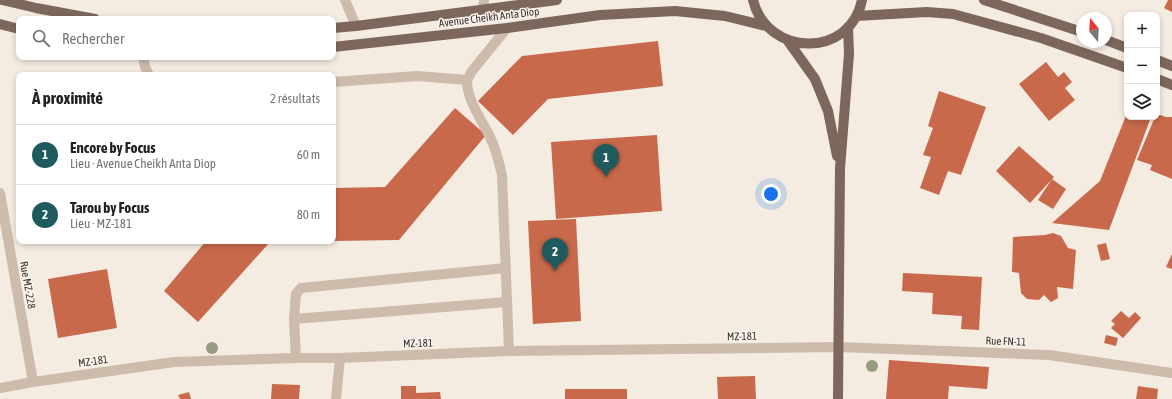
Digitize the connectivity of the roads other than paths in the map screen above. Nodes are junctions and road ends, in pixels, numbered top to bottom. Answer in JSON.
{"nodes":[{"id":1,"x":2,"y":0,"type":"edge"},
{"id":2,"x":345,"y":0,"type":"edge"},
{"id":3,"x":557,"y":0,"type":"edge"},
{"id":4,"x":753,"y":0,"type":"edge"},
{"id":5,"x":862,"y":0,"type":"edge"},
{"id":6,"x":984,"y":0,"type":"edge"},
{"id":7,"x":999,"y":2,"type":"edge"},
{"id":8,"x":484,"y":5,"type":"edge"},
{"id":9,"x":79,"y":16,"type":"edge"},
{"id":10,"x":856,"y":16,"type":"junction"},
{"id":11,"x":0,"y":24,"type":"edge"},
{"id":12,"x":356,"y":26,"type":"junction"},
{"id":13,"x":766,"y":26,"type":"junction"},
{"id":14,"x":848,"y":27,"type":"junction"},
{"id":15,"x":16,"y":28,"type":"edge"},
{"id":16,"x":336,"y":28,"type":"edge"},
{"id":17,"x":507,"y":28,"type":"junction"},
{"id":18,"x":1076,"y":30,"type":"edge"},
{"id":19,"x":788,"y":41,"type":"junction"},
{"id":20,"x":1112,"y":42,"type":"edge"},
{"id":21,"x":336,"y":47,"type":"edge"},
{"id":22,"x":1124,"y":47,"type":"edge"},
{"id":23,"x":144,"y":60,"type":"edge"},
{"id":24,"x":1160,"y":61,"type":"edge"},
{"id":25,"x":1172,"y":66,"type":"edge"},
{"id":26,"x":1124,"y":67,"type":"edge"},
{"id":27,"x":148,"y":72,"type":"edge"},
{"id":28,"x":467,"y":80,"type":"junction"},
{"id":29,"x":1160,"y":80,"type":"edge"},
{"id":30,"x":336,"y":82,"type":"edge"},
{"id":31,"x":1172,"y":85,"type":"edge"},
{"id":32,"x":840,"y":168,"type":"junction"},
{"id":33,"x":0,"y":193,"type":"edge"},
{"id":34,"x":506,"y":268,"type":"junction"},
{"id":35,"x":507,"y":302,"type":"junction"},
{"id":36,"x":294,"y":319,"type":"junction"},
{"id":37,"x":838,"y":347,"type":"junction"},
{"id":38,"x":509,"y":351,"type":"junction"},
{"id":39,"x":296,"y":358,"type":"junction"},
{"id":40,"x":340,"y":358,"type":"junction"},
{"id":41,"x":1172,"y":373,"type":"edge"},
{"id":42,"x":33,"y":382,"type":"junction"},
{"id":43,"x":0,"y":388,"type":"edge"},
{"id":44,"x":336,"y":399,"type":"edge"},
{"id":45,"x":838,"y":399,"type":"edge"}],
"edges":[{"from":1,"to":9,"type":"main road"},
{"from":2,"to":12,"type":"street"},
{"from":3,"to":8,"type":"main road","name":"Avenue Cheikh Anta Diop"},
{"from":4,"to":13,"type":"main road"},
{"from":5,"to":10,"type":"main road"},
{"from":6,"to":7,"type":"main road"},
{"from":7,"to":18,"type":"main road"},
{"from":8,"to":12,"type":"main road","name":"Avenue Cheikh Anta Diop"},
{"from":10,"to":14,"type":"main road"},
{"from":10,"to":26,"type":"main road"},
{"from":11,"to":15,"type":"main road"},
{"from":12,"to":16,"type":"main road","name":"Avenue Cheikh Anta Diop"},
{"from":13,"to":17,"type":"main road","name":"Avenue Cheikh Anta Diop"},
{"from":13,"to":19,"type":"main road"},
{"from":14,"to":19,"type":"main road"},
{"from":14,"to":32,"type":"main road"},
{"from":17,"to":21,"type":"main road","name":"Avenue Cheikh Anta Diop"},
{"from":17,"to":28,"type":"street"},
{"from":19,"to":32,"type":"main road"},
{"from":20,"to":22,"type":"main road"},
{"from":23,"to":27,"type":"street"},
{"from":24,"to":25,"type":"main road"},
{"from":28,"to":30,"type":"street"},
{"from":28,"to":34,"type":"street"},
{"from":29,"to":31,"type":"main road"},
{"from":32,"to":37,"type":"main road"},
{"from":33,"to":42,"type":"street","name":"Rue MZ-228"},
{"from":34,"to":35,"type":"street"},
{"from":34,"to":36,"type":"street"},
{"from":35,"to":36,"type":"street"},
{"from":35,"to":38,"type":"street"},
{"from":36,"to":39,"type":"street"},
{"from":37,"to":38,"type":"street","name":"MZ-181"},
{"from":37,"to":41,"type":"street","name":"Rue FN-11"},
{"from":37,"to":45,"type":"main road"},
{"from":38,"to":40,"type":"street","name":"MZ-181"},
{"from":39,"to":40,"type":"street","name":"MZ-181"},
{"from":39,"to":42,"type":"street","name":"MZ-181"},
{"from":40,"to":44,"type":"street"},
{"from":42,"to":43,"type":"street","name":"MZ-181"}]}
